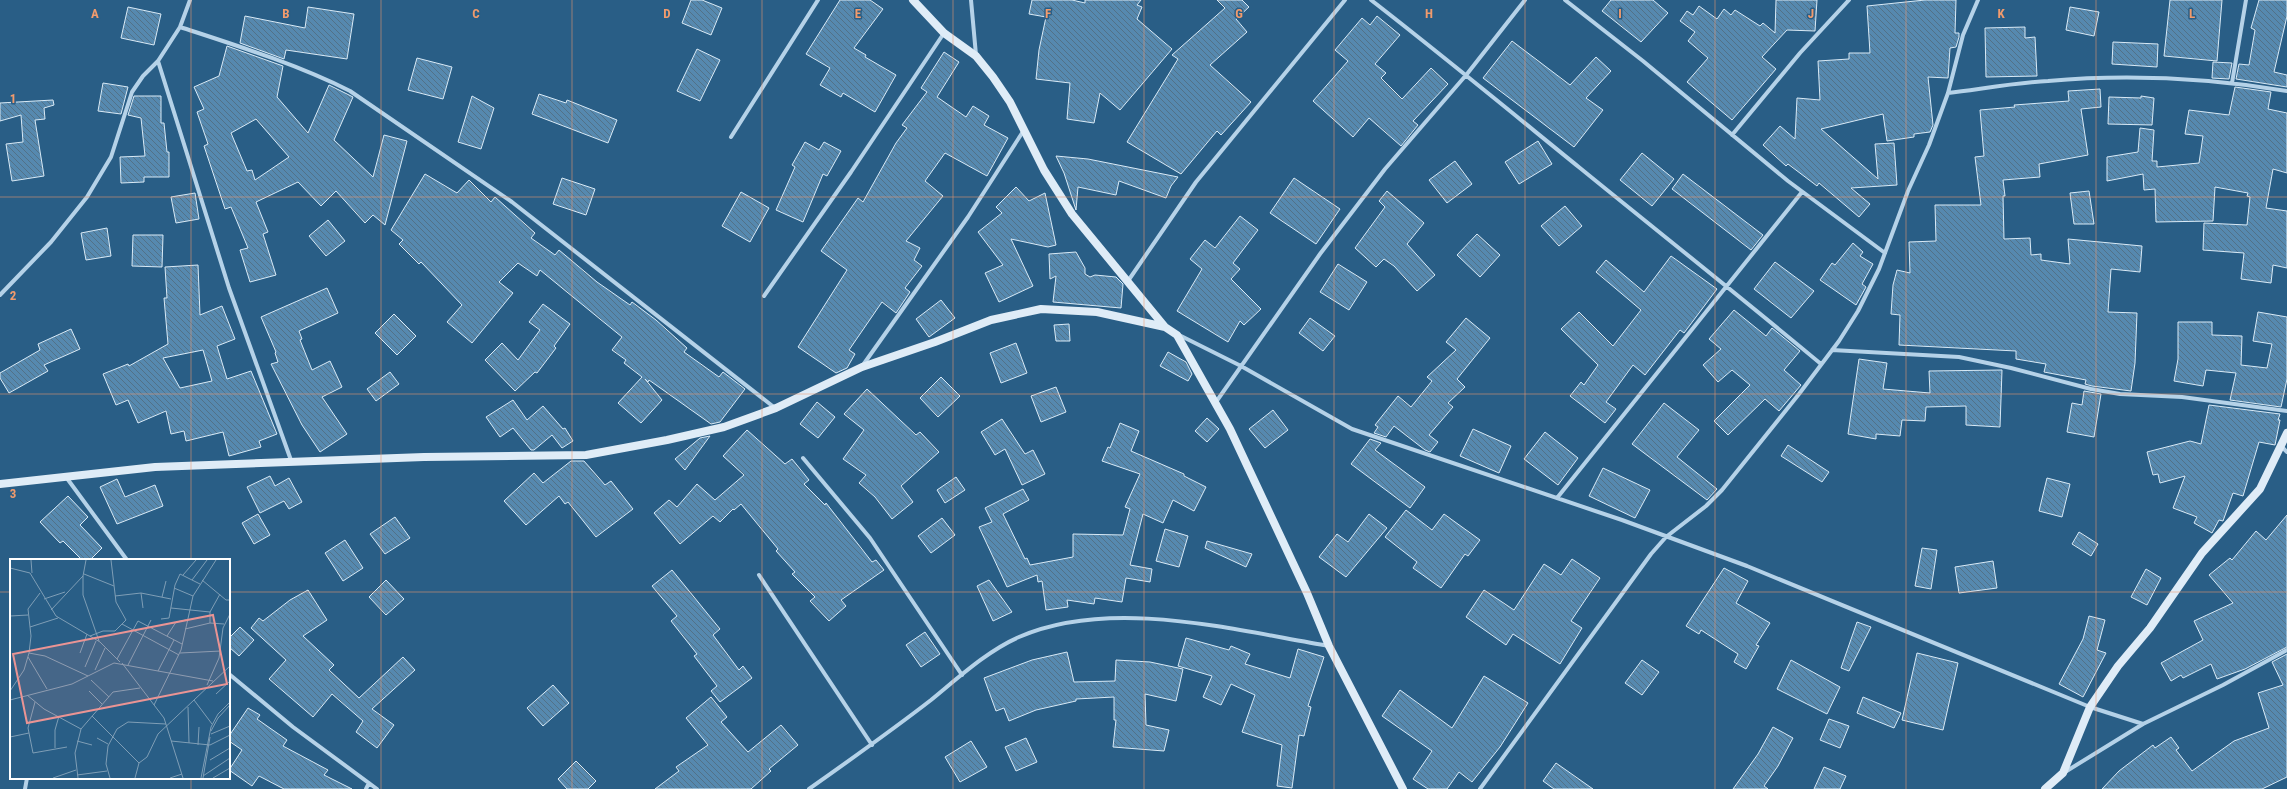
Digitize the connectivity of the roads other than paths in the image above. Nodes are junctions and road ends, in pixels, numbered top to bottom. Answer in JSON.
{"nodes":[{"id":1,"x":190,"y":0,"type":"edge"},
{"id":2,"x":818,"y":0,"type":"edge"},
{"id":3,"x":913,"y":0,"type":"edge"},
{"id":4,"x":971,"y":0,"type":"edge"},
{"id":5,"x":1345,"y":0,"type":"edge"},
{"id":6,"x":1371,"y":0,"type":"edge"},
{"id":7,"x":1525,"y":0,"type":"edge"},
{"id":8,"x":1565,"y":0,"type":"edge"},
{"id":9,"x":1849,"y":0,"type":"edge"},
{"id":10,"x":1978,"y":0,"type":"edge"},
{"id":11,"x":2246,"y":0,"type":"edge"},
{"id":12,"x":180,"y":27,"type":"junction"},
{"id":13,"x":944,"y":34,"type":"junction"},
{"id":14,"x":976,"y":56,"type":"junction"},
{"id":15,"x":158,"y":62,"type":"junction"},
{"id":16,"x":1467,"y":74,"type":"junction"},
{"id":17,"x":2232,"y":83,"type":"junction"},
{"id":18,"x":2287,"y":91,"type":"edge"},
{"id":19,"x":1948,"y":93,"type":"junction"},
{"id":20,"x":1024,"y":130,"type":"junction"},
{"id":21,"x":1732,"y":135,"type":"junction"},
{"id":22,"x":731,"y":137,"type":"dead end"},
{"id":23,"x":1802,"y":192,"type":"junction"},
{"id":24,"x":1885,"y":254,"type":"junction"},
{"id":25,"x":1128,"y":282,"type":"junction"},
{"id":26,"x":1727,"y":285,"type":"junction"},
{"id":27,"x":0,"y":295,"type":"edge"},
{"id":28,"x":764,"y":296,"type":"dead end"},
{"id":29,"x":1165,"y":327,"type":"junction"},
{"id":30,"x":1177,"y":334,"type":"junction"},
{"id":31,"x":1832,"y":350,"type":"junction"},
{"id":32,"x":1822,"y":364,"type":"junction"},
{"id":33,"x":1241,"y":366,"type":"junction"},
{"id":34,"x":862,"y":368,"type":"junction"},
{"id":35,"x":1216,"y":402,"type":"junction"},
{"id":36,"x":776,"y":408,"type":"junction"},
{"id":37,"x":2287,"y":411,"type":"edge"},
{"id":38,"x":2287,"y":433,"type":"edge"},
{"id":39,"x":2284,"y":450,"type":"edge"},
{"id":40,"x":803,"y":458,"type":"dead end"},
{"id":41,"x":292,"y":463,"type":"junction"},
{"id":42,"x":66,"y":477,"type":"junction"},
{"id":43,"x":0,"y":484,"type":"edge"},
{"id":44,"x":1558,"y":498,"type":"junction"},
{"id":45,"x":1666,"y":537,"type":"junction"},
{"id":46,"x":126,"y":559,"type":"edge"},
{"id":47,"x":758,"y":575,"type":"dead end"},
{"id":48,"x":1329,"y":646,"type":"junction"},
{"id":49,"x":2287,"y":650,"type":"edge"},
{"id":50,"x":230,"y":675,"type":"edge"},
{"id":51,"x":962,"y":675,"type":"junction"},
{"id":52,"x":2090,"y":707,"type":"junction"},
{"id":53,"x":2142,"y":724,"type":"junction"},
{"id":54,"x":872,"y":745,"type":"junction"},
{"id":55,"x":2063,"y":773,"type":"junction"},
{"id":56,"x":28,"y":779,"type":"edge"},
{"id":57,"x":369,"y":783,"type":"junction"},
{"id":58,"x":24,"y":789,"type":"edge"},
{"id":59,"x":366,"y":789,"type":"edge"},
{"id":60,"x":377,"y":789,"type":"edge"},
{"id":61,"x":809,"y":789,"type":"edge"},
{"id":62,"x":1402,"y":789,"type":"edge"},
{"id":63,"x":1480,"y":789,"type":"edge"},
{"id":64,"x":2045,"y":789,"type":"edge"}],
"edges":[{"from":1,"to":12,"type":"street"},
{"from":2,"to":22,"type":"street"},
{"from":3,"to":13,"type":"street"},
{"from":4,"to":14,"type":"street"},
{"from":5,"to":25,"type":"street"},
{"from":6,"to":16,"type":"street"},
{"from":7,"to":16,"type":"street"},
{"from":8,"to":21,"type":"street"},
{"from":9,"to":21,"type":"street"},
{"from":10,"to":19,"type":"street"},
{"from":11,"to":17,"type":"street"},
{"from":12,"to":15,"type":"street"},
{"from":12,"to":36,"type":"street"},
{"from":13,"to":14,"type":"street"},
{"from":13,"to":28,"type":"street"},
{"from":14,"to":20,"type":"street"},
{"from":15,"to":27,"type":"street"},
{"from":15,"to":41,"type":"street"},
{"from":16,"to":26,"type":"street"},
{"from":16,"to":33,"type":"street"},
{"from":17,"to":18,"type":"street"},
{"from":17,"to":19,"type":"street"},
{"from":19,"to":24,"type":"street"},
{"from":20,"to":25,"type":"street"},
{"from":20,"to":34,"type":"street"},
{"from":21,"to":23,"type":"street"},
{"from":23,"to":24,"type":"street"},
{"from":23,"to":26,"type":"street"},
{"from":24,"to":31,"type":"street"},
{"from":25,"to":29,"type":"street"},
{"from":26,"to":32,"type":"street"},
{"from":26,"to":44,"type":"street"},
{"from":29,"to":30,"type":"street"},
{"from":29,"to":34,"type":"street"},
{"from":30,"to":33,"type":"street"},
{"from":30,"to":35,"type":"street"},
{"from":31,"to":32,"type":"street"},
{"from":31,"to":37,"type":"street"},
{"from":32,"to":45,"type":"street"},
{"from":33,"to":35,"type":"street"},
{"from":33,"to":44,"type":"street"},
{"from":34,"to":36,"type":"street"},
{"from":35,"to":48,"type":"street"},
{"from":36,"to":41,"type":"street"},
{"from":38,"to":39,"type":"street"},
{"from":39,"to":52,"type":"street"},
{"from":40,"to":51,"type":"street"},
{"from":41,"to":42,"type":"street"},
{"from":42,"to":43,"type":"street"},
{"from":42,"to":46,"type":"street"},
{"from":44,"to":45,"type":"street"},
{"from":45,"to":52,"type":"street"},
{"from":45,"to":63,"type":"street"},
{"from":47,"to":54,"type":"street"},
{"from":48,"to":51,"type":"street"},
{"from":48,"to":62,"type":"street"},
{"from":49,"to":53,"type":"street"},
{"from":50,"to":57,"type":"street"},
{"from":51,"to":54,"type":"street"},
{"from":52,"to":53,"type":"street"},
{"from":52,"to":55,"type":"street"},
{"from":53,"to":55,"type":"street"},
{"from":54,"to":61,"type":"street"},
{"from":55,"to":64,"type":"street"},
{"from":56,"to":58,"type":"street"},
{"from":57,"to":59,"type":"street"},
{"from":57,"to":60,"type":"street"}]}
